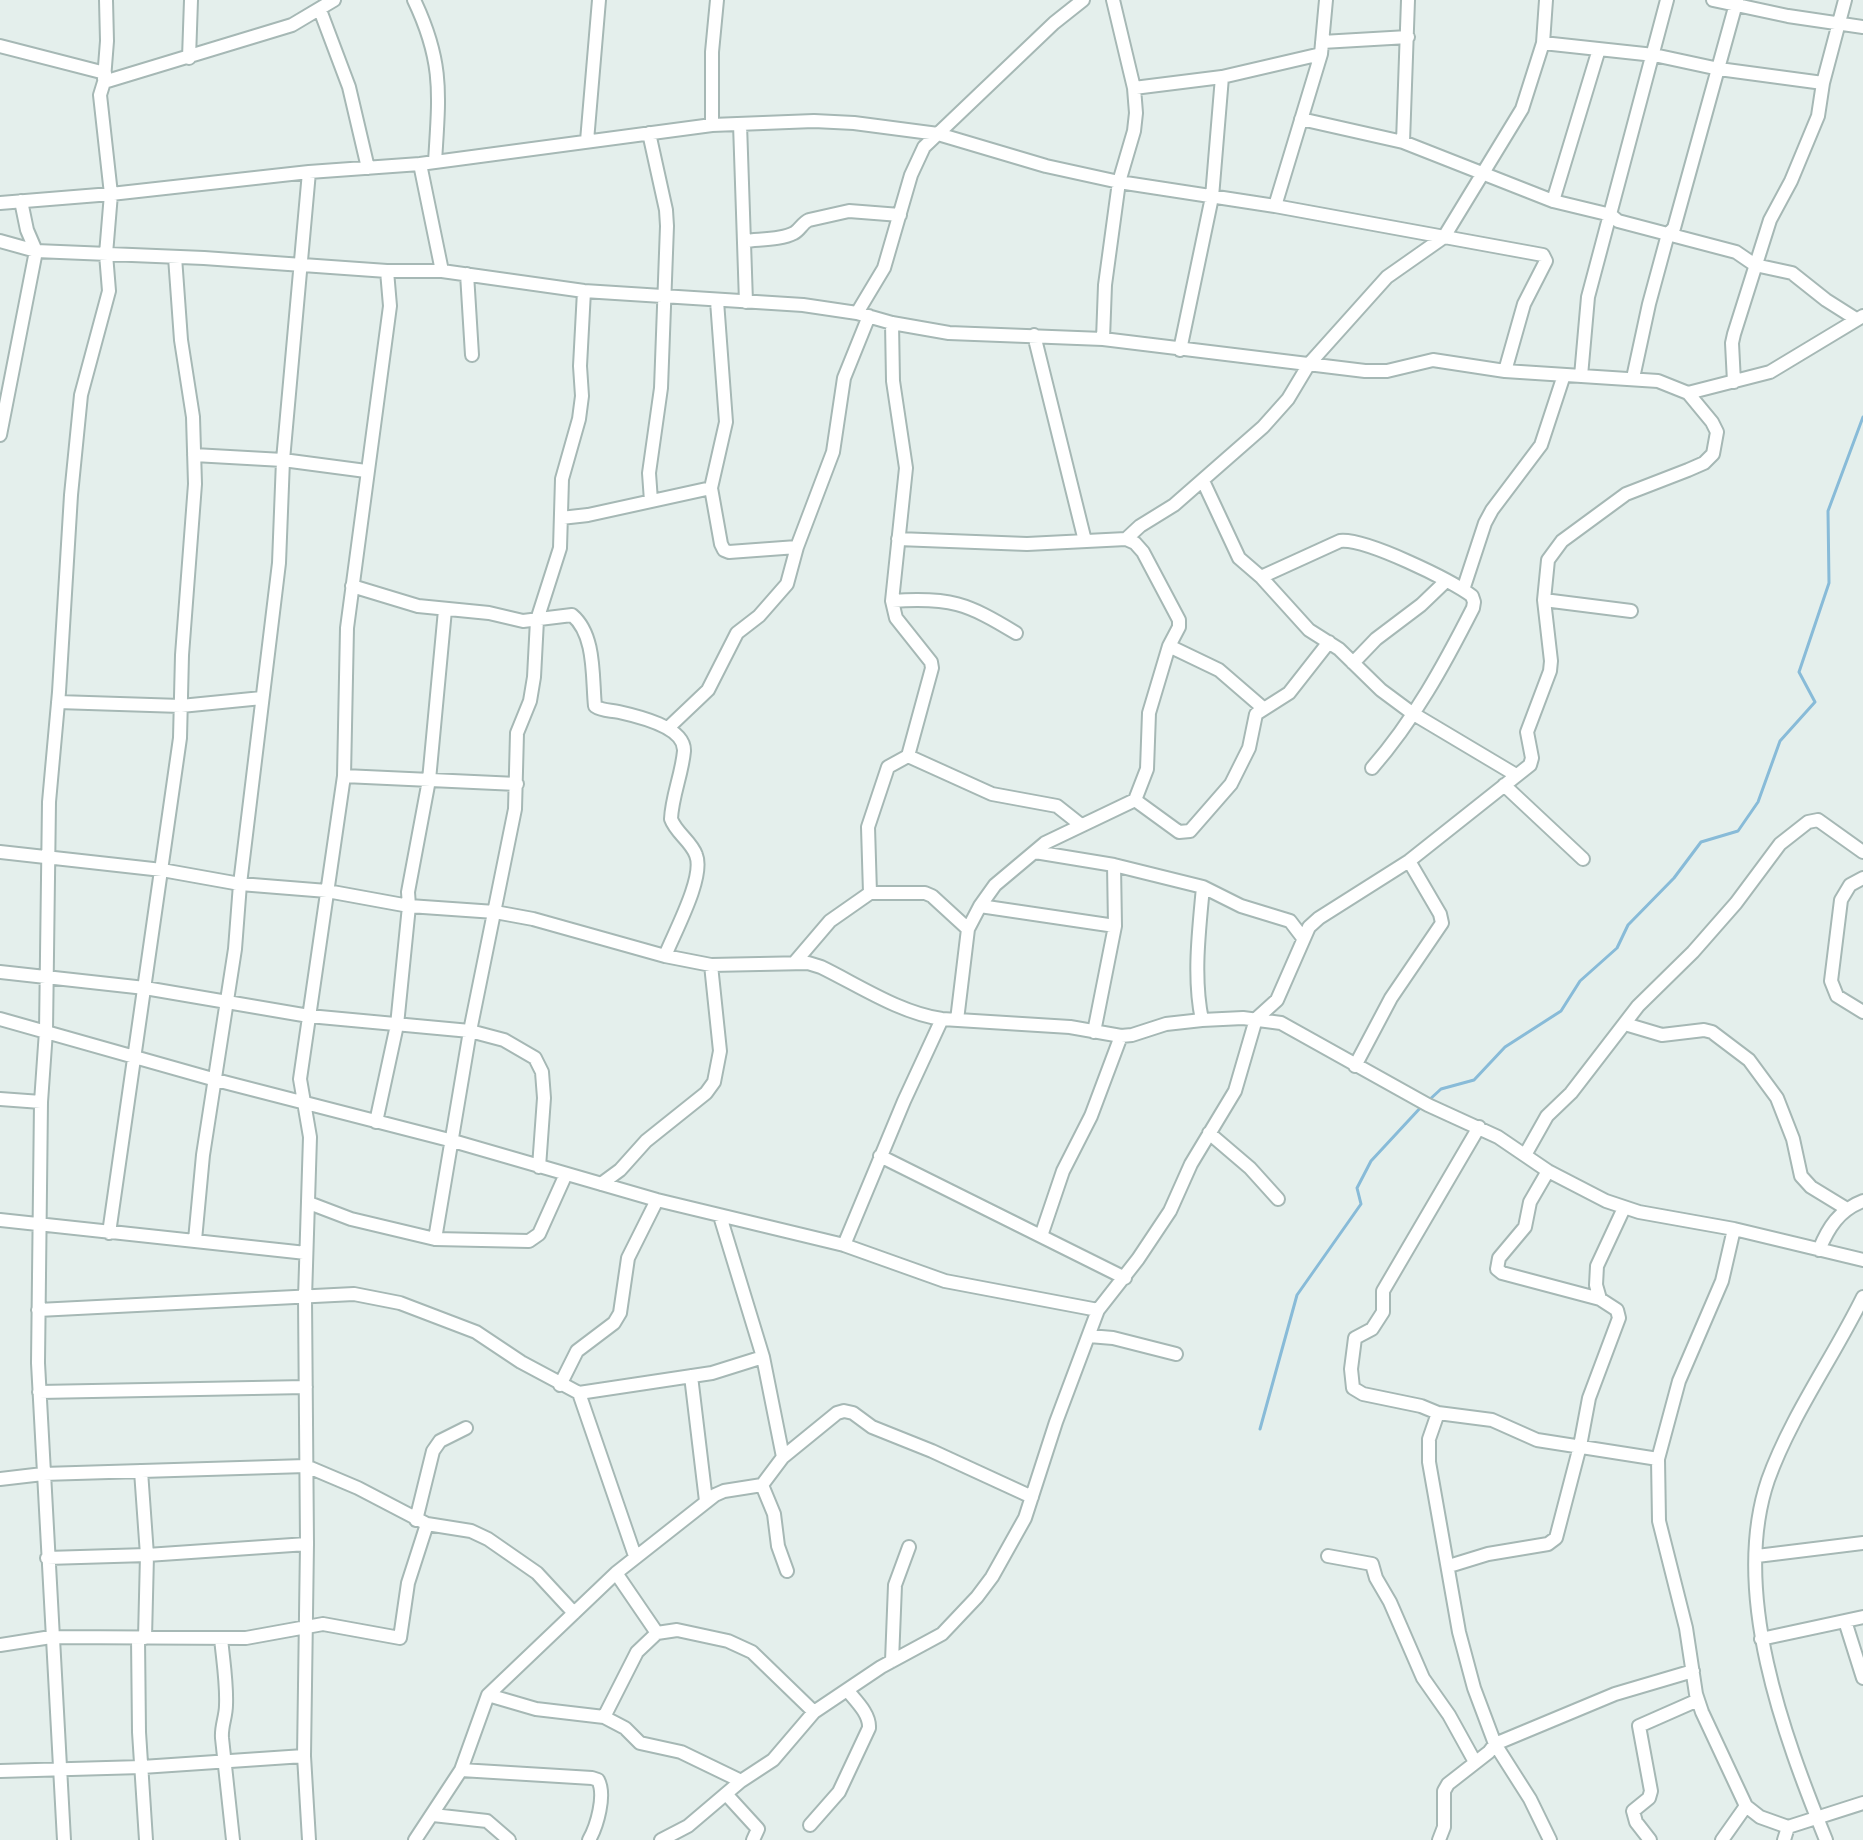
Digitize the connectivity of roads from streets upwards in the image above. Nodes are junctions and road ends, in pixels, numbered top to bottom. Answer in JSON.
{"nodes":[{"id":1,"x":106,"y":0,"type":"edge"},
{"id":2,"x":191,"y":0,"type":"edge"},
{"id":3,"x":414,"y":0,"type":"edge"},
{"id":4,"x":599,"y":0,"type":"edge"},
{"id":5,"x":717,"y":0,"type":"edge"},
{"id":6,"x":1083,"y":0,"type":"edge"},
{"id":7,"x":1113,"y":0,"type":"edge"},
{"id":8,"x":1326,"y":0,"type":"edge"},
{"id":9,"x":1408,"y":0,"type":"edge"},
{"id":10,"x":1546,"y":0,"type":"edge"},
{"id":11,"x":1667,"y":0,"type":"edge"},
{"id":12,"x":1713,"y":0,"type":"edge"},
{"id":13,"x":1845,"y":0,"type":"edge"},
{"id":14,"x":1736,"y":2,"type":"edge"},
{"id":15,"x":328,"y":4,"type":"edge"},
{"id":16,"x":1840,"y":25,"type":"junction"},
{"id":17,"x":1863,"y":27,"type":"edge"},
{"id":18,"x":1408,"y":37,"type":"junction"},
{"id":19,"x":1543,"y":43,"type":"junction"},
{"id":20,"x":0,"y":46,"type":"edge"},
{"id":21,"x":1322,"y":48,"type":"junction"},
{"id":22,"x":1599,"y":49,"type":"junction"},
{"id":23,"x":1654,"y":55,"type":"junction"},
{"id":24,"x":189,"y":58,"type":"junction"},
{"id":25,"x":1719,"y":69,"type":"junction"},
{"id":26,"x":104,"y":77,"type":"junction"},
{"id":27,"x":1222,"y":77,"type":"junction"},
{"id":28,"x":1823,"y":83,"type":"junction"},
{"id":29,"x":1134,"y":88,"type":"junction"},
{"id":30,"x":1301,"y":119,"type":"junction"},
{"id":31,"x":740,"y":124,"type":"junction"},
{"id":32,"x":712,"y":125,"type":"junction"},
{"id":33,"x":649,"y":133,"type":"junction"},
{"id":34,"x":938,"y":134,"type":"junction"},
{"id":35,"x":587,"y":141,"type":"junction"},
{"id":36,"x":1403,"y":142,"type":"junction"},
{"id":37,"x":435,"y":162,"type":"junction"},
{"id":38,"x":420,"y":164,"type":"junction"},
{"id":39,"x":368,"y":168,"type":"junction"},
{"id":40,"x":309,"y":172,"type":"junction"},
{"id":41,"x":1484,"y":175,"type":"junction"},
{"id":42,"x":1119,"y":182,"type":"junction"},
{"id":43,"x":111,"y":194,"type":"junction"},
{"id":44,"x":1212,"y":197,"type":"junction"},
{"id":45,"x":21,"y":201,"type":"junction"},
{"id":46,"x":1553,"y":201,"type":"junction"},
{"id":47,"x":0,"y":203,"type":"edge"},
{"id":48,"x":1275,"y":206,"type":"junction"},
{"id":49,"x":900,"y":215,"type":"junction"},
{"id":50,"x":1611,"y":215,"type":"junction"},
{"id":51,"x":1668,"y":234,"type":"junction"},
{"id":52,"x":1444,"y":237,"type":"junction"},
{"id":53,"x":0,"y":241,"type":"edge"},
{"id":54,"x":745,"y":241,"type":"junction"},
{"id":55,"x":36,"y":251,"type":"junction"},
{"id":56,"x":106,"y":254,"type":"junction"},
{"id":57,"x":175,"y":257,"type":"junction"},
{"id":58,"x":302,"y":265,"type":"junction"},
{"id":59,"x":1755,"y":265,"type":"junction"},
{"id":60,"x":387,"y":271,"type":"junction"},
{"id":61,"x":442,"y":271,"type":"junction"},
{"id":62,"x":467,"y":274,"type":"junction"},
{"id":63,"x":584,"y":291,"type":"junction"},
{"id":64,"x":665,"y":296,"type":"junction"},
{"id":65,"x":717,"y":301,"type":"junction"},
{"id":66,"x":746,"y":302,"type":"junction"},
{"id":67,"x":863,"y":314,"type":"junction"},
{"id":68,"x":1860,"y":317,"type":"edge"},
{"id":69,"x":892,"y":323,"type":"junction"},
{"id":70,"x":1034,"y":335,"type":"junction"},
{"id":71,"x":1103,"y":339,"type":"junction"},
{"id":72,"x":1180,"y":350,"type":"junction"},
{"id":73,"x":472,"y":355,"type":"dead end"},
{"id":74,"x":1309,"y":364,"type":"junction"},
{"id":75,"x":1505,"y":371,"type":"junction"},
{"id":76,"x":1564,"y":375,"type":"junction"},
{"id":77,"x":1581,"y":376,"type":"junction"},
{"id":78,"x":1633,"y":378,"type":"junction"},
{"id":79,"x":1734,"y":382,"type":"junction"},
{"id":80,"x":1688,"y":393,"type":"junction"},
{"id":81,"x":0,"y":435,"type":"edge"},
{"id":82,"x":194,"y":455,"type":"junction"},
{"id":83,"x":283,"y":460,"type":"junction"},
{"id":84,"x":366,"y":471,"type":"junction"},
{"id":85,"x":1203,"y":481,"type":"junction"},
{"id":86,"x":711,"y":488,"type":"junction"},
{"id":87,"x":651,"y":501,"type":"junction"},
{"id":88,"x":561,"y":518,"type":"junction"},
{"id":89,"x":898,"y":539,"type":"junction"},
{"id":90,"x":1126,"y":539,"type":"junction"},
{"id":91,"x":1085,"y":541,"type":"junction"},
{"id":92,"x":797,"y":547,"type":"junction"},
{"id":93,"x":1261,"y":577,"type":"junction"},
{"id":94,"x":1445,"y":582,"type":"junction"},
{"id":95,"x":352,"y":586,"type":"junction"},
{"id":96,"x":1463,"y":590,"type":"junction"},
{"id":97,"x":1544,"y":600,"type":"junction"},
{"id":98,"x":892,"y":601,"type":"junction"},
{"id":99,"x":445,"y":610,"type":"junction"},
{"id":100,"x":1631,"y":611,"type":"dead end"},
{"id":101,"x":537,"y":620,"type":"junction"},
{"id":102,"x":1016,"y":633,"type":"dead end"},
{"id":103,"x":1329,"y":642,"type":"junction"},
{"id":104,"x":1169,"y":646,"type":"junction"},
{"id":105,"x":1353,"y":663,"type":"junction"},
{"id":106,"x":262,"y":698,"type":"junction"},
{"id":107,"x":58,"y":702,"type":"junction"},
{"id":108,"x":181,"y":706,"type":"junction"},
{"id":109,"x":1263,"y":708,"type":"junction"},
{"id":110,"x":1412,"y":713,"type":"junction"},
{"id":111,"x":668,"y":728,"type":"junction"},
{"id":112,"x":908,"y":756,"type":"junction"},
{"id":113,"x":1372,"y":768,"type":"dead end"},
{"id":114,"x":1516,"y":775,"type":"junction"},
{"id":115,"x":344,"y":776,"type":"junction"},
{"id":116,"x":429,"y":780,"type":"junction"},
{"id":117,"x":517,"y":784,"type":"junction"},
{"id":118,"x":1504,"y":785,"type":"junction"},
{"id":119,"x":1135,"y":800,"type":"junction"},
{"id":120,"x":1081,"y":825,"type":"junction"},
{"id":121,"x":0,"y":852,"type":"edge"},
{"id":122,"x":1035,"y":852,"type":"junction"},
{"id":123,"x":1863,"y":852,"type":"edge"},
{"id":124,"x":48,"y":857,"type":"junction"},
{"id":125,"x":1583,"y":859,"type":"dead end"},
{"id":126,"x":1409,"y":861,"type":"junction"},
{"id":127,"x":1114,"y":865,"type":"junction"},
{"id":128,"x":162,"y":870,"type":"junction"},
{"id":129,"x":1863,"y":878,"type":"edge"},
{"id":130,"x":240,"y":884,"type":"junction"},
{"id":131,"x":1203,"y":887,"type":"junction"},
{"id":132,"x":327,"y":891,"type":"junction"},
{"id":133,"x":870,"y":893,"type":"junction"},
{"id":134,"x":409,"y":906,"type":"junction"},
{"id":135,"x":980,"y":906,"type":"junction"},
{"id":136,"x":495,"y":912,"type":"junction"},
{"id":137,"x":1115,"y":926,"type":"junction"},
{"id":138,"x":968,"y":929,"type":"junction"},
{"id":139,"x":1303,"y":938,"type":"junction"},
{"id":140,"x":665,"y":956,"type":"junction"},
{"id":141,"x":795,"y":962,"type":"junction"},
{"id":142,"x":711,"y":965,"type":"junction"},
{"id":143,"x":0,"y":972,"type":"edge"},
{"id":144,"x":46,"y":977,"type":"junction"},
{"id":145,"x":145,"y":988,"type":"junction"},
{"id":146,"x":225,"y":1003,"type":"junction"},
{"id":147,"x":1863,"y":1012,"type":"edge"},
{"id":148,"x":309,"y":1016,"type":"junction"},
{"id":149,"x":0,"y":1019,"type":"edge"},
{"id":150,"x":942,"y":1019,"type":"junction"},
{"id":151,"x":1256,"y":1019,"type":"junction"},
{"id":152,"x":957,"y":1020,"type":"junction"},
{"id":153,"x":1202,"y":1020,"type":"junction"},
{"id":154,"x":1625,"y":1024,"type":"junction"},
{"id":155,"x":397,"y":1025,"type":"junction"},
{"id":156,"x":46,"y":1031,"type":"junction"},
{"id":157,"x":470,"y":1031,"type":"junction"},
{"id":158,"x":1094,"y":1032,"type":"junction"},
{"id":159,"x":1121,"y":1036,"type":"junction"},
{"id":160,"x":135,"y":1057,"type":"junction"},
{"id":161,"x":1355,"y":1066,"type":"junction"},
{"id":162,"x":216,"y":1080,"type":"junction"},
{"id":163,"x":0,"y":1099,"type":"edge"},
{"id":164,"x":41,"y":1102,"type":"junction"},
{"id":165,"x":306,"y":1104,"type":"junction"},
{"id":166,"x":376,"y":1122,"type":"junction"},
{"id":167,"x":1479,"y":1127,"type":"junction"},
{"id":168,"x":1209,"y":1133,"type":"junction"},
{"id":169,"x":453,"y":1141,"type":"junction"},
{"id":170,"x":1525,"y":1155,"type":"junction"},
{"id":171,"x":880,"y":1156,"type":"junction"},
{"id":172,"x":539,"y":1167,"type":"junction"},
{"id":173,"x":1548,"y":1171,"type":"junction"},
{"id":174,"x":566,"y":1174,"type":"junction"},
{"id":175,"x":601,"y":1184,"type":"junction"},
{"id":176,"x":1278,"y":1199,"type":"dead end"},
{"id":177,"x":657,"y":1200,"type":"junction"},
{"id":178,"x":1863,"y":1201,"type":"edge"},
{"id":179,"x":309,"y":1203,"type":"junction"},
{"id":180,"x":1624,"y":1208,"type":"junction"},
{"id":181,"x":1847,"y":1209,"type":"junction"},
{"id":182,"x":720,"y":1216,"type":"junction"},
{"id":183,"x":0,"y":1220,"type":"edge"},
{"id":184,"x":38,"y":1225,"type":"junction"},
{"id":185,"x":1734,"y":1229,"type":"junction"},
{"id":186,"x":109,"y":1233,"type":"junction"},
{"id":187,"x":1041,"y":1236,"type":"junction"},
{"id":188,"x":435,"y":1239,"type":"junction"},
{"id":189,"x":195,"y":1240,"type":"junction"},
{"id":190,"x":844,"y":1245,"type":"junction"},
{"id":191,"x":1819,"y":1250,"type":"junction"},
{"id":192,"x":306,"y":1253,"type":"junction"},
{"id":193,"x":1863,"y":1260,"type":"edge"},
{"id":194,"x":1125,"y":1278,"type":"junction"},
{"id":195,"x":1863,"y":1297,"type":"edge"},
{"id":196,"x":305,"y":1298,"type":"junction"},
{"id":197,"x":1600,"y":1299,"type":"junction"},
{"id":198,"x":38,"y":1310,"type":"junction"},
{"id":199,"x":1098,"y":1310,"type":"junction"},
{"id":200,"x":1089,"y":1336,"type":"junction"},
{"id":201,"x":1176,"y":1354,"type":"dead end"},
{"id":202,"x":763,"y":1357,"type":"junction"},
{"id":203,"x":691,"y":1376,"type":"junction"},
{"id":204,"x":560,"y":1385,"type":"junction"},
{"id":205,"x":306,"y":1387,"type":"junction"},
{"id":206,"x":39,"y":1392,"type":"junction"},
{"id":207,"x":579,"y":1393,"type":"junction"},
{"id":208,"x":1438,"y":1413,"type":"junction"},
{"id":209,"x":466,"y":1428,"type":"dead end"},
{"id":210,"x":1580,"y":1446,"type":"junction"},
{"id":211,"x":783,"y":1457,"type":"junction"},
{"id":212,"x":1658,"y":1459,"type":"junction"},
{"id":213,"x":306,"y":1466,"type":"junction"},
{"id":214,"x":141,"y":1471,"type":"junction"},
{"id":215,"x":43,"y":1474,"type":"junction"},
{"id":216,"x":0,"y":1479,"type":"edge"},
{"id":217,"x":762,"y":1485,"type":"junction"},
{"id":218,"x":1032,"y":1497,"type":"junction"},
{"id":219,"x":706,"y":1501,"type":"junction"},
{"id":220,"x":422,"y":1522,"type":"junction"},
{"id":221,"x":1863,"y":1543,"type":"edge"},
{"id":222,"x":307,"y":1544,"type":"junction"},
{"id":223,"x":909,"y":1547,"type":"dead end"},
{"id":224,"x":147,"y":1555,"type":"junction"},
{"id":225,"x":635,"y":1556,"type":"junction"},
{"id":226,"x":1328,"y":1556,"type":"dead end"},
{"id":227,"x":1757,"y":1556,"type":"junction"},
{"id":228,"x":47,"y":1558,"type":"junction"},
{"id":229,"x":1449,"y":1566,"type":"junction"},
{"id":230,"x":787,"y":1571,"type":"dead end"},
{"id":231,"x":616,"y":1573,"type":"junction"},
{"id":232,"x":574,"y":1613,"type":"junction"},
{"id":233,"x":1863,"y":1617,"type":"edge"},
{"id":234,"x":1845,"y":1621,"type":"junction"},
{"id":235,"x":306,"y":1627,"type":"junction"},
{"id":236,"x":657,"y":1633,"type":"junction"},
{"id":237,"x":51,"y":1637,"type":"junction"},
{"id":238,"x":141,"y":1638,"type":"junction"},
{"id":239,"x":221,"y":1638,"type":"junction"},
{"id":240,"x":1761,"y":1639,"type":"junction"},
{"id":241,"x":0,"y":1645,"type":"edge"},
{"id":242,"x":892,"y":1661,"type":"junction"},
{"id":243,"x":1693,"y":1671,"type":"junction"},
{"id":244,"x":1863,"y":1678,"type":"edge"},
{"id":245,"x":847,"y":1690,"type":"junction"},
{"id":246,"x":488,"y":1695,"type":"junction"},
{"id":247,"x":1698,"y":1700,"type":"junction"},
{"id":248,"x":814,"y":1712,"type":"junction"},
{"id":249,"x":604,"y":1717,"type":"junction"},
{"id":250,"x":1495,"y":1744,"type":"junction"},
{"id":251,"x":304,"y":1756,"type":"junction"},
{"id":252,"x":224,"y":1761,"type":"junction"},
{"id":253,"x":1475,"y":1762,"type":"junction"},
{"id":254,"x":142,"y":1767,"type":"junction"},
{"id":255,"x":461,"y":1770,"type":"junction"},
{"id":256,"x":0,"y":1771,"type":"edge"},
{"id":257,"x":62,"y":1771,"type":"junction"},
{"id":258,"x":741,"y":1781,"type":"junction"},
{"id":259,"x":726,"y":1794,"type":"junction"},
{"id":260,"x":1863,"y":1803,"type":"edge"},
{"id":261,"x":1746,"y":1806,"type":"junction"},
{"id":262,"x":433,"y":1815,"type":"junction"},
{"id":263,"x":1818,"y":1819,"type":"junction"},
{"id":264,"x":810,"y":1825,"type":"dead end"},
{"id":265,"x":1786,"y":1834,"type":"edge"},
{"id":266,"x":64,"y":1840,"type":"edge"},
{"id":267,"x":146,"y":1840,"type":"edge"},
{"id":268,"x":233,"y":1840,"type":"edge"},
{"id":269,"x":309,"y":1840,"type":"edge"},
{"id":270,"x":415,"y":1840,"type":"edge"},
{"id":271,"x":509,"y":1840,"type":"edge"},
{"id":272,"x":589,"y":1840,"type":"edge"},
{"id":273,"x":661,"y":1840,"type":"edge"},
{"id":274,"x":753,"y":1840,"type":"edge"},
{"id":275,"x":1439,"y":1840,"type":"edge"},
{"id":276,"x":1550,"y":1840,"type":"edge"},
{"id":277,"x":1650,"y":1840,"type":"edge"},
{"id":278,"x":1722,"y":1840,"type":"edge"},
{"id":279,"x":1826,"y":1840,"type":"edge"}],
"edges":[{"from":1,"to":26,"type":"street"},
{"from":2,"to":24,"type":"street"},
{"from":3,"to":37,"type":"street"},
{"from":4,"to":35,"type":"street"},
{"from":5,"to":32,"type":"street"},
{"from":6,"to":34,"type":"street"},
{"from":7,"to":29,"type":"street"},
{"from":8,"to":21,"type":"street"},
{"from":9,"to":18,"type":"street"},
{"from":10,"to":19,"type":"street"},
{"from":11,"to":23,"type":"street"},
{"from":12,"to":14,"type":"street"},
{"from":13,"to":16,"type":"street"},
{"from":14,"to":16,"type":"street"},
{"from":14,"to":25,"type":"street"},
{"from":15,"to":24,"type":"street"},
{"from":15,"to":39,"type":"street"},
{"from":16,"to":17,"type":"street"},
{"from":16,"to":28,"type":"street"},
{"from":18,"to":21,"type":"street"},
{"from":18,"to":36,"type":"street"},
{"from":19,"to":22,"type":"street"},
{"from":19,"to":41,"type":"street"},
{"from":20,"to":26,"type":"street"},
{"from":21,"to":27,"type":"street"},
{"from":21,"to":30,"type":"street"},
{"from":22,"to":23,"type":"street"},
{"from":22,"to":46,"type":"street"},
{"from":23,"to":25,"type":"street"},
{"from":23,"to":50,"type":"street"},
{"from":24,"to":26,"type":"street"},
{"from":25,"to":28,"type":"street"},
{"from":25,"to":51,"type":"street"},
{"from":26,"to":43,"type":"street"},
{"from":27,"to":29,"type":"street"},
{"from":27,"to":44,"type":"street"},
{"from":28,"to":59,"type":"street"},
{"from":29,"to":42,"type":"street"},
{"from":30,"to":36,"type":"street"},
{"from":30,"to":48,"type":"street"},
{"from":31,"to":32,"type":"street"},
{"from":31,"to":34,"type":"street"},
{"from":31,"to":54,"type":"street"},
{"from":32,"to":33,"type":"street"},
{"from":33,"to":35,"type":"street"},
{"from":33,"to":64,"type":"street"},
{"from":34,"to":42,"type":"street"},
{"from":34,"to":49,"type":"street"},
{"from":35,"to":37,"type":"street"},
{"from":36,"to":41,"type":"street"},
{"from":37,"to":38,"type":"street"},
{"from":38,"to":39,"type":"street"},
{"from":38,"to":61,"type":"street"},
{"from":39,"to":40,"type":"street"},
{"from":40,"to":43,"type":"street"},
{"from":40,"to":58,"type":"street"},
{"from":41,"to":46,"type":"street"},
{"from":41,"to":52,"type":"street"},
{"from":42,"to":44,"type":"street"},
{"from":42,"to":71,"type":"street"},
{"from":43,"to":45,"type":"street"},
{"from":43,"to":56,"type":"street"},
{"from":44,"to":48,"type":"street"},
{"from":44,"to":72,"type":"street"},
{"from":45,"to":47,"type":"street"},
{"from":45,"to":55,"type":"street"},
{"from":46,"to":50,"type":"street"},
{"from":48,"to":52,"type":"street"},
{"from":49,"to":54,"type":"street"},
{"from":49,"to":67,"type":"street"},
{"from":50,"to":51,"type":"street"},
{"from":50,"to":77,"type":"street"},
{"from":51,"to":59,"type":"street"},
{"from":51,"to":78,"type":"street"},
{"from":52,"to":74,"type":"street"},
{"from":52,"to":75,"type":"street"},
{"from":53,"to":55,"type":"street"},
{"from":54,"to":66,"type":"street"},
{"from":55,"to":56,"type":"street"},
{"from":55,"to":81,"type":"street"},
{"from":56,"to":57,"type":"street"},
{"from":56,"to":107,"type":"street"},
{"from":57,"to":58,"type":"street"},
{"from":57,"to":82,"type":"street"},
{"from":58,"to":60,"type":"street"},
{"from":58,"to":83,"type":"street"},
{"from":59,"to":68,"type":"street"},
{"from":59,"to":79,"type":"street"},
{"from":60,"to":61,"type":"street"},
{"from":60,"to":84,"type":"street"},
{"from":61,"to":62,"type":"street"},
{"from":62,"to":63,"type":"street"},
{"from":62,"to":73,"type":"street"},
{"from":63,"to":64,"type":"street"},
{"from":63,"to":88,"type":"street"},
{"from":64,"to":65,"type":"street"},
{"from":64,"to":87,"type":"street"},
{"from":65,"to":66,"type":"street"},
{"from":65,"to":86,"type":"street"},
{"from":66,"to":67,"type":"street"},
{"from":67,"to":69,"type":"street"},
{"from":67,"to":92,"type":"street"},
{"from":68,"to":79,"type":"street"},
{"from":69,"to":70,"type":"street"},
{"from":69,"to":89,"type":"street"},
{"from":70,"to":71,"type":"street"},
{"from":70,"to":91,"type":"street"},
{"from":71,"to":72,"type":"street"},
{"from":72,"to":74,"type":"street"},
{"from":74,"to":75,"type":"street"},
{"from":74,"to":85,"type":"street"},
{"from":75,"to":76,"type":"street"},
{"from":76,"to":77,"type":"street"},
{"from":76,"to":96,"type":"street"},
{"from":77,"to":78,"type":"street"},
{"from":78,"to":80,"type":"street"},
{"from":79,"to":80,"type":"street"},
{"from":80,"to":97,"type":"street"},
{"from":82,"to":83,"type":"street"},
{"from":82,"to":108,"type":"street"},
{"from":83,"to":84,"type":"street"},
{"from":83,"to":106,"type":"street"},
{"from":84,"to":95,"type":"street"},
{"from":85,"to":90,"type":"street"},
{"from":85,"to":93,"type":"street"},
{"from":86,"to":87,"type":"street"},
{"from":86,"to":92,"type":"street"},
{"from":87,"to":88,"type":"street"},
{"from":88,"to":101,"type":"street"},
{"from":89,"to":91,"type":"street"},
{"from":89,"to":98,"type":"street"},
{"from":90,"to":91,"type":"street"},
{"from":90,"to":104,"type":"street"},
{"from":92,"to":111,"type":"street"},
{"from":93,"to":94,"type":"street"},
{"from":93,"to":103,"type":"street"},
{"from":94,"to":96,"type":"street"},
{"from":94,"to":105,"type":"street"},
{"from":95,"to":99,"type":"street"},
{"from":95,"to":115,"type":"street"},
{"from":96,"to":110,"type":"street"},
{"from":97,"to":100,"type":"street"},
{"from":97,"to":114,"type":"street"},
{"from":98,"to":102,"type":"street"},
{"from":98,"to":112,"type":"street"},
{"from":99,"to":101,"type":"street"},
{"from":99,"to":116,"type":"street"},
{"from":101,"to":111,"type":"street"},
{"from":101,"to":117,"type":"street"},
{"from":103,"to":105,"type":"street"},
{"from":103,"to":109,"type":"street"},
{"from":104,"to":109,"type":"street"},
{"from":104,"to":119,"type":"street"},
{"from":105,"to":110,"type":"street"},
{"from":106,"to":108,"type":"street"},
{"from":106,"to":130,"type":"street"},
{"from":107,"to":108,"type":"street"},
{"from":107,"to":124,"type":"street"},
{"from":108,"to":128,"type":"street"},
{"from":109,"to":119,"type":"street"},
{"from":110,"to":113,"type":"street"},
{"from":110,"to":114,"type":"street"},
{"from":111,"to":140,"type":"street"},
{"from":112,"to":120,"type":"street"},
{"from":112,"to":133,"type":"street"},
{"from":114,"to":118,"type":"street"},
{"from":115,"to":116,"type":"street"},
{"from":115,"to":132,"type":"street"},
{"from":116,"to":117,"type":"street"},
{"from":116,"to":134,"type":"street"},
{"from":117,"to":136,"type":"street"},
{"from":118,"to":125,"type":"street"},
{"from":118,"to":126,"type":"street"},
{"from":119,"to":120,"type":"street"},
{"from":120,"to":122,"type":"street"},
{"from":121,"to":124,"type":"street"},
{"from":122,"to":127,"type":"street"},
{"from":122,"to":135,"type":"street"},
{"from":123,"to":154,"type":"street"},
{"from":124,"to":128,"type":"street"},
{"from":124,"to":144,"type":"street"},
{"from":126,"to":139,"type":"street"},
{"from":126,"to":161,"type":"street"},
{"from":127,"to":131,"type":"street"},
{"from":127,"to":137,"type":"street"},
{"from":128,"to":130,"type":"street"},
{"from":128,"to":145,"type":"street"},
{"from":129,"to":147,"type":"street"},
{"from":130,"to":132,"type":"street"},
{"from":130,"to":146,"type":"street"},
{"from":131,"to":139,"type":"street"},
{"from":131,"to":153,"type":"street"},
{"from":132,"to":134,"type":"street"},
{"from":132,"to":148,"type":"street"},
{"from":133,"to":138,"type":"street"},
{"from":133,"to":141,"type":"street"},
{"from":134,"to":136,"type":"street"},
{"from":134,"to":155,"type":"street"},
{"from":135,"to":137,"type":"street"},
{"from":135,"to":138,"type":"street"},
{"from":136,"to":140,"type":"street"},
{"from":136,"to":157,"type":"street"},
{"from":137,"to":158,"type":"street"},
{"from":138,"to":152,"type":"street"},
{"from":139,"to":151,"type":"street"},
{"from":140,"to":142,"type":"street"},
{"from":141,"to":142,"type":"street"},
{"from":141,"to":150,"type":"street"},
{"from":142,"to":175,"type":"street"},
{"from":143,"to":144,"type":"street"},
{"from":144,"to":145,"type":"street"},
{"from":144,"to":156,"type":"street"},
{"from":145,"to":146,"type":"street"},
{"from":145,"to":160,"type":"street"},
{"from":146,"to":148,"type":"street"},
{"from":146,"to":162,"type":"street"},
{"from":148,"to":155,"type":"street"},
{"from":148,"to":165,"type":"street"},
{"from":149,"to":156,"type":"street"},
{"from":150,"to":152,"type":"street"},
{"from":150,"to":171,"type":"street"},
{"from":151,"to":153,"type":"street"},
{"from":151,"to":161,"type":"street"},
{"from":151,"to":168,"type":"street"},
{"from":152,"to":158,"type":"street"},
{"from":153,"to":159,"type":"street"},
{"from":154,"to":170,"type":"street"},
{"from":154,"to":181,"type":"street"},
{"from":155,"to":157,"type":"street"},
{"from":155,"to":166,"type":"street"},
{"from":156,"to":160,"type":"street"},
{"from":156,"to":164,"type":"street"},
{"from":157,"to":169,"type":"street"},
{"from":157,"to":172,"type":"street"},
{"from":158,"to":159,"type":"street"},
{"from":159,"to":187,"type":"street"},
{"from":160,"to":162,"type":"street"},
{"from":160,"to":186,"type":"street"},
{"from":161,"to":167,"type":"street"},
{"from":162,"to":165,"type":"street"},
{"from":162,"to":189,"type":"street"},
{"from":163,"to":164,"type":"street"},
{"from":164,"to":184,"type":"street"},
{"from":165,"to":166,"type":"street"},
{"from":165,"to":179,"type":"street"},
{"from":166,"to":169,"type":"street"},
{"from":167,"to":170,"type":"street"},
{"from":167,"to":208,"type":"street"},
{"from":168,"to":176,"type":"street"},
{"from":168,"to":194,"type":"street"},
{"from":169,"to":172,"type":"street"},
{"from":169,"to":188,"type":"street"},
{"from":170,"to":173,"type":"street"},
{"from":171,"to":187,"type":"street"},
{"from":171,"to":190,"type":"street"},
{"from":172,"to":174,"type":"street"},
{"from":173,"to":180,"type":"street"},
{"from":173,"to":197,"type":"street"},
{"from":174,"to":175,"type":"street"},
{"from":174,"to":188,"type":"street"},
{"from":175,"to":177,"type":"street"},
{"from":177,"to":182,"type":"street"},
{"from":177,"to":204,"type":"street"},
{"from":178,"to":181,"type":"street"},
{"from":179,"to":188,"type":"street"},
{"from":179,"to":192,"type":"street"},
{"from":180,"to":185,"type":"street"},
{"from":180,"to":197,"type":"street"},
{"from":181,"to":191,"type":"street"},
{"from":182,"to":190,"type":"street"},
{"from":182,"to":202,"type":"street"},
{"from":183,"to":184,"type":"street"},
{"from":184,"to":186,"type":"street"},
{"from":184,"to":198,"type":"street"},
{"from":185,"to":191,"type":"street"},
{"from":185,"to":212,"type":"street"},
{"from":186,"to":189,"type":"street"},
{"from":187,"to":194,"type":"street"},
{"from":189,"to":192,"type":"street"},
{"from":190,"to":199,"type":"street"},
{"from":191,"to":193,"type":"street"},
{"from":192,"to":196,"type":"street"},
{"from":194,"to":199,"type":"street"},
{"from":195,"to":227,"type":"street"},
{"from":196,"to":198,"type":"street"},
{"from":196,"to":204,"type":"street"},
{"from":196,"to":205,"type":"street"},
{"from":197,"to":210,"type":"street"},
{"from":198,"to":206,"type":"street"},
{"from":199,"to":200,"type":"street"},
{"from":200,"to":201,"type":"street"},
{"from":200,"to":218,"type":"street"},
{"from":202,"to":203,"type":"street"},
{"from":202,"to":211,"type":"street"},
{"from":203,"to":207,"type":"street"},
{"from":203,"to":219,"type":"street"},
{"from":204,"to":207,"type":"street"},
{"from":205,"to":206,"type":"street"},
{"from":205,"to":213,"type":"street"},
{"from":206,"to":215,"type":"street"},
{"from":207,"to":225,"type":"street"},
{"from":208,"to":210,"type":"street"},
{"from":208,"to":229,"type":"street"},
{"from":209,"to":220,"type":"street"},
{"from":210,"to":212,"type":"street"},
{"from":210,"to":229,"type":"street"},
{"from":211,"to":217,"type":"street"},
{"from":211,"to":218,"type":"street"},
{"from":212,"to":243,"type":"street"},
{"from":213,"to":214,"type":"street"},
{"from":213,"to":220,"type":"street"},
{"from":213,"to":222,"type":"street"},
{"from":214,"to":215,"type":"street"},
{"from":214,"to":224,"type":"street"},
{"from":215,"to":216,"type":"street"},
{"from":215,"to":228,"type":"street"},
{"from":217,"to":219,"type":"street"},
{"from":217,"to":230,"type":"street"},
{"from":218,"to":242,"type":"street"},
{"from":219,"to":225,"type":"street"},
{"from":220,"to":232,"type":"street"},
{"from":220,"to":235,"type":"street"},
{"from":221,"to":227,"type":"street"},
{"from":222,"to":224,"type":"street"},
{"from":222,"to":235,"type":"street"},
{"from":223,"to":242,"type":"street"},
{"from":224,"to":228,"type":"street"},
{"from":224,"to":238,"type":"street"},
{"from":225,"to":231,"type":"street"},
{"from":226,"to":253,"type":"street"},
{"from":227,"to":240,"type":"street"},
{"from":228,"to":237,"type":"street"},
{"from":229,"to":250,"type":"street"},
{"from":231,"to":232,"type":"street"},
{"from":231,"to":236,"type":"street"},
{"from":232,"to":246,"type":"street"},
{"from":233,"to":234,"type":"street"},
{"from":234,"to":240,"type":"street"},
{"from":234,"to":244,"type":"street"},
{"from":235,"to":239,"type":"street"},
{"from":235,"to":251,"type":"street"},
{"from":236,"to":248,"type":"street"},
{"from":236,"to":249,"type":"street"},
{"from":237,"to":238,"type":"street"},
{"from":237,"to":241,"type":"street"},
{"from":237,"to":257,"type":"street"},
{"from":238,"to":239,"type":"street"},
{"from":238,"to":254,"type":"street"},
{"from":239,"to":252,"type":"street"},
{"from":240,"to":263,"type":"street"},
{"from":242,"to":245,"type":"street"},
{"from":243,"to":247,"type":"street"},
{"from":243,"to":250,"type":"street"},
{"from":245,"to":248,"type":"street"},
{"from":245,"to":264,"type":"street"},
{"from":246,"to":249,"type":"street"},
{"from":246,"to":255,"type":"street"},
{"from":247,"to":261,"type":"street"},
{"from":247,"to":277,"type":"street"},
{"from":248,"to":258,"type":"street"},
{"from":249,"to":258,"type":"street"},
{"from":250,"to":253,"type":"street"},
{"from":250,"to":276,"type":"street"},
{"from":251,"to":252,"type":"street"},
{"from":251,"to":269,"type":"street"},
{"from":252,"to":254,"type":"street"},
{"from":252,"to":268,"type":"street"},
{"from":253,"to":275,"type":"street"},
{"from":254,"to":257,"type":"street"},
{"from":254,"to":267,"type":"street"},
{"from":255,"to":262,"type":"street"},
{"from":255,"to":272,"type":"street"},
{"from":256,"to":257,"type":"street"},
{"from":257,"to":266,"type":"street"},
{"from":258,"to":259,"type":"street"},
{"from":259,"to":273,"type":"street"},
{"from":259,"to":274,"type":"street"},
{"from":260,"to":263,"type":"street"},
{"from":261,"to":265,"type":"street"},
{"from":261,"to":278,"type":"street"},
{"from":262,"to":270,"type":"street"},
{"from":262,"to":271,"type":"street"},
{"from":263,"to":265,"type":"street"},
{"from":263,"to":279,"type":"street"}]}
